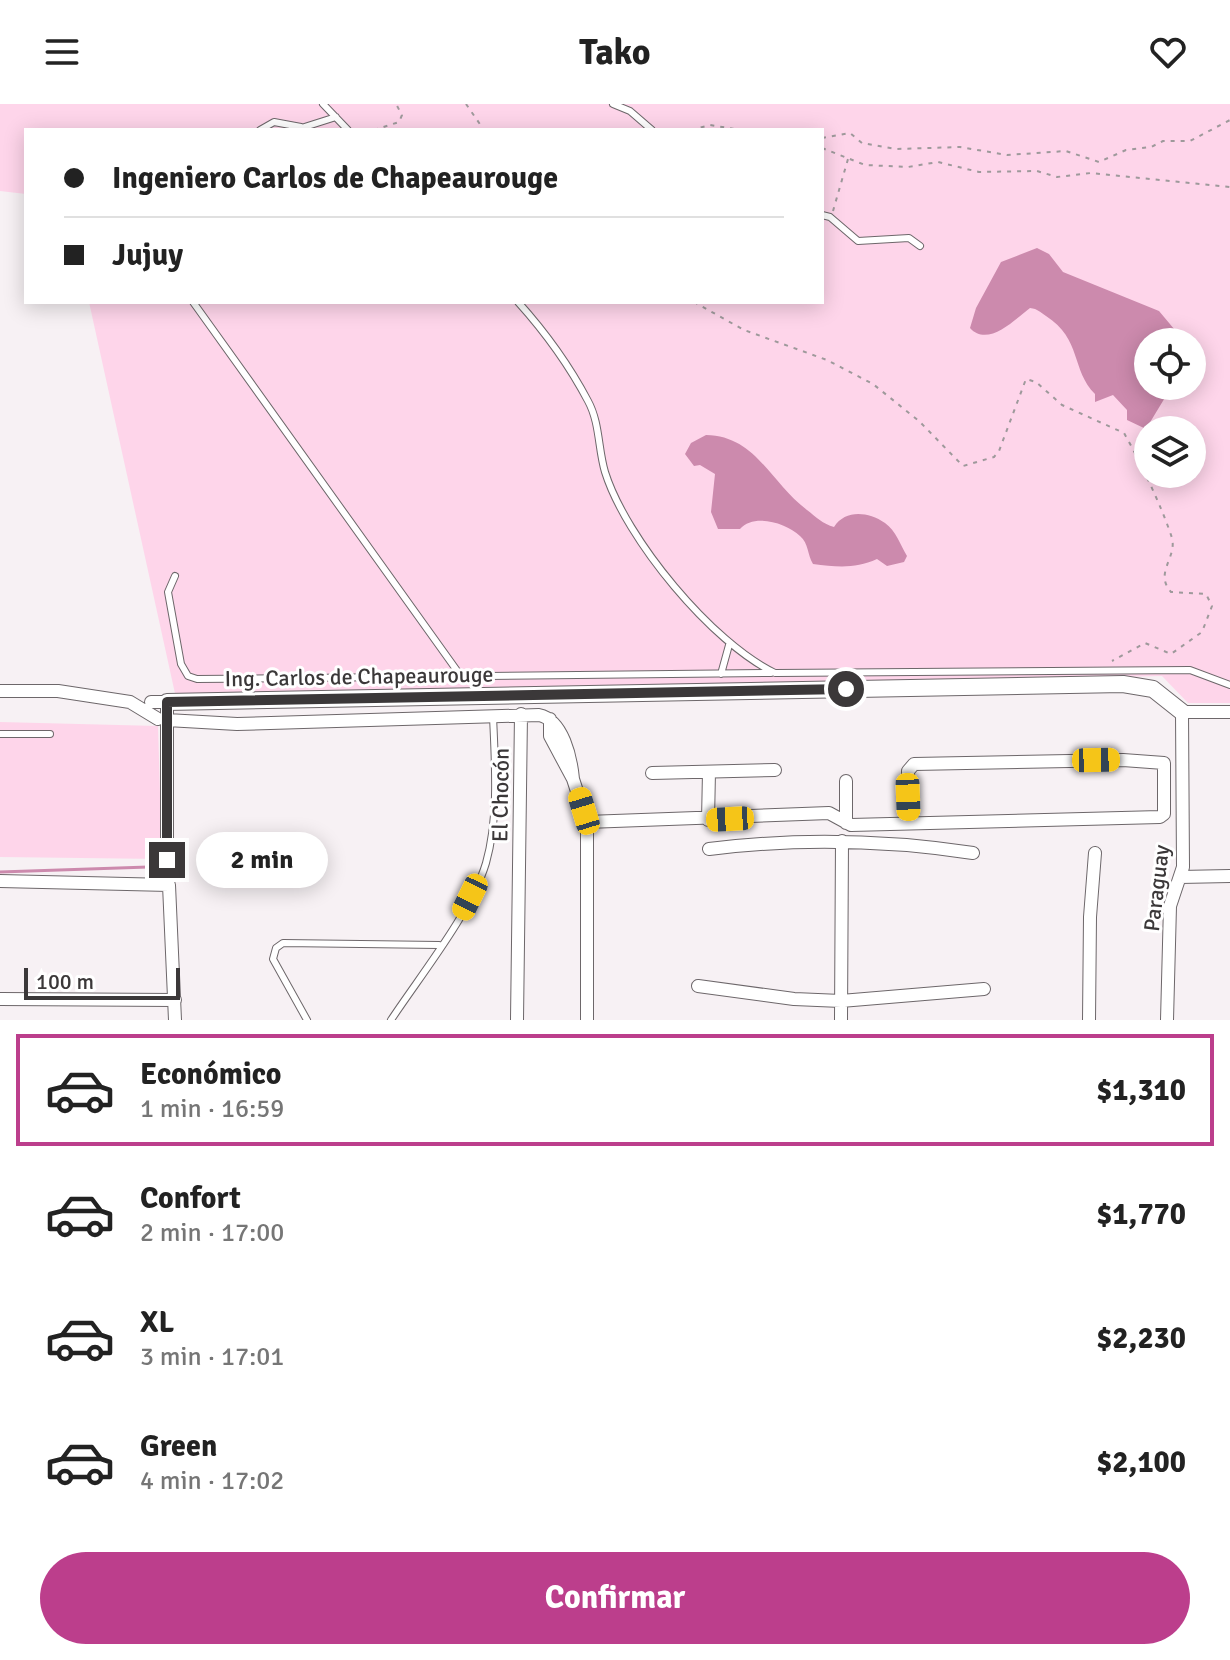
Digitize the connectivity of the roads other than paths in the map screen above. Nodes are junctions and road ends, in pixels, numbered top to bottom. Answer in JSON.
{"nodes":[{"id":1,"x":323,"y":104,"type":"edge"},
{"id":2,"x":613,"y":104,"type":"edge"},
{"id":3,"x":336,"y":117,"type":"junction"},
{"id":4,"x":266,"y":128,"type":"edge"},
{"id":5,"x":298,"y":128,"type":"edge"},
{"id":6,"x":346,"y":128,"type":"edge"},
{"id":7,"x":650,"y":128,"type":"edge"},
{"id":8,"x":826,"y":216,"type":"edge"},
{"id":9,"x":920,"y":246,"type":"dead end"},
{"id":10,"x":194,"y":304,"type":"edge"},
{"id":11,"x":520,"y":304,"type":"edge"},
{"id":12,"x":175,"y":576,"type":"dead end"},
{"id":13,"x":729,"y":645,"type":"junction"},
{"id":14,"x":775,"y":673,"type":"junction"},
{"id":15,"x":721,"y":674,"type":"junction"},
{"id":16,"x":463,"y":679,"type":"junction"},
{"id":17,"x":1230,"y":685,"type":"edge"},
{"id":18,"x":0,"y":691,"type":"edge"},
{"id":19,"x":159,"y":702,"type":"joint"},
{"id":20,"x":1182,"y":712,"type":"junction"},
{"id":21,"x":1230,"y":712,"type":"edge"},
{"id":22,"x":524,"y":714,"type":"junction"},
{"id":23,"x":493,"y":716,"type":"junction"},
{"id":24,"x":164,"y":723,"type":"junction"},
{"id":25,"x":0,"y":734,"type":"edge"},
{"id":26,"x":50,"y":734,"type":"dead end"},
{"id":27,"x":775,"y":770,"type":"dead end"},
{"id":28,"x":709,"y":772,"type":"junction"},
{"id":29,"x":652,"y":773,"type":"dead end"},
{"id":30,"x":846,"y":781,"type":"dead end"},
{"id":31,"x":708,"y":820,"type":"junction"},
{"id":32,"x":587,"y":822,"type":"junction"},
{"id":33,"x":846,"y":823,"type":"junction"},
{"id":34,"x":909,"y":823,"type":"junction"},
{"id":35,"x":842,"y":841,"type":"junction"},
{"id":36,"x":709,"y":849,"type":"dead end"},
{"id":37,"x":973,"y":853,"type":"dead end"},
{"id":38,"x":1095,"y":853,"type":"dead end"},
{"id":39,"x":168,"y":873,"type":"junction"},
{"id":40,"x":1230,"y":876,"type":"edge"},
{"id":41,"x":1180,"y":877,"type":"junction"},
{"id":42,"x":0,"y":881,"type":"edge"},
{"id":43,"x":439,"y":945,"type":"junction"},
{"id":44,"x":698,"y":986,"type":"dead end"},
{"id":45,"x":984,"y":989,"type":"dead end"},
{"id":46,"x":0,"y":999,"type":"edge"},
{"id":47,"x":175,"y":1000,"type":"junction"},
{"id":48,"x":841,"y":1001,"type":"junction"},
{"id":49,"x":175,"y":1020,"type":"edge"},
{"id":50,"x":307,"y":1020,"type":"edge"},
{"id":51,"x":391,"y":1020,"type":"edge"},
{"id":52,"x":517,"y":1020,"type":"edge"},
{"id":53,"x":587,"y":1020,"type":"edge"},
{"id":54,"x":841,"y":1020,"type":"edge"},
{"id":55,"x":1089,"y":1020,"type":"edge"},
{"id":56,"x":1167,"y":1020,"type":"edge"}],
"edges":[{"from":1,"to":3,"type":"lane"},
{"from":2,"to":7,"type":"lane"},
{"from":3,"to":5,"type":"lane"},
{"from":3,"to":6,"type":"lane"},
{"from":4,"to":5,"type":"lane"},
{"from":8,"to":9,"type":"lane"},
{"from":10,"to":16,"type":"lane"},
{"from":11,"to":13,"type":"lane"},
{"from":12,"to":16,"type":"lane"},
{"from":13,"to":14,"type":"lane"},
{"from":13,"to":15,"type":"lane"},
{"from":14,"to":15,"type":"lane"},
{"from":14,"to":17,"type":"lane"},
{"from":15,"to":16,"type":"lane"},
{"from":18,"to":24,"type":"street"},
{"from":19,"to":20,"type":"street","name":"Ing. Carlos de Chapeaurouge"},
{"from":19,"to":24,"type":"street"},
{"from":20,"to":21,"type":"street"},
{"from":20,"to":41,"type":"street","name":"Paraguay"},
{"from":22,"to":23,"type":"street"},
{"from":22,"to":32,"type":"street"},
{"from":22,"to":52,"type":"street","name":"El Chocón"},
{"from":23,"to":24,"type":"street"},
{"from":23,"to":43,"type":"lane"},
{"from":24,"to":39,"type":"street"},
{"from":25,"to":26,"type":"lane"},
{"from":27,"to":28,"type":"street"},
{"from":28,"to":29,"type":"street"},
{"from":28,"to":31,"type":"street"},
{"from":30,"to":33,"type":"street"},
{"from":31,"to":32,"type":"street"},
{"from":31,"to":33,"type":"street"},
{"from":32,"to":53,"type":"street"},
{"from":33,"to":34,"type":"street"},
{"from":34,"to":34,"type":"street"},
{"from":35,"to":36,"type":"street"},
{"from":35,"to":37,"type":"street"},
{"from":35,"to":48,"type":"street"},
{"from":38,"to":55,"type":"street"},
{"from":39,"to":42,"type":"street"},
{"from":39,"to":47,"type":"street"},
{"from":40,"to":41,"type":"street"},
{"from":41,"to":56,"type":"street","name":"Paraguay"},
{"from":43,"to":50,"type":"lane"},
{"from":43,"to":51,"type":"lane"},
{"from":44,"to":48,"type":"street"},
{"from":45,"to":48,"type":"street"},
{"from":46,"to":47,"type":"street"},
{"from":47,"to":49,"type":"street"},
{"from":48,"to":54,"type":"street"}]}
